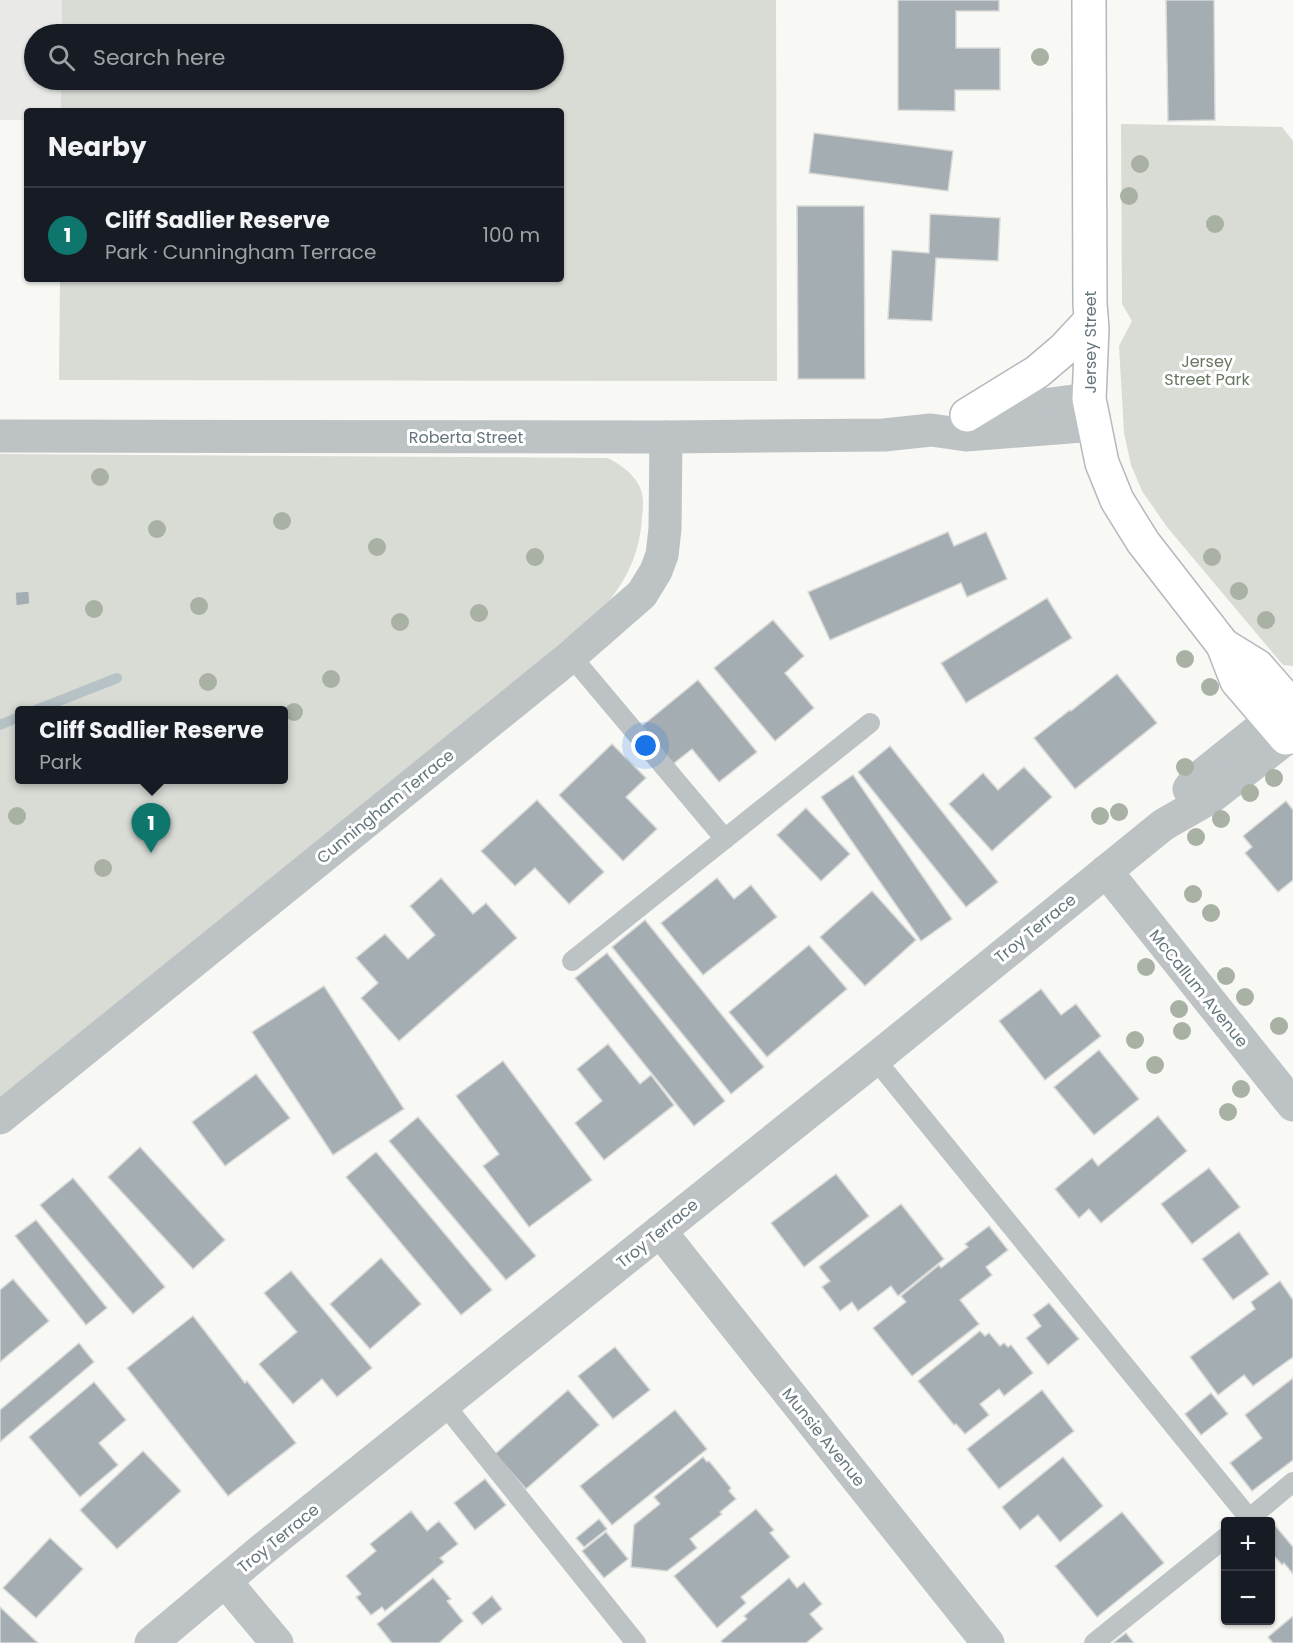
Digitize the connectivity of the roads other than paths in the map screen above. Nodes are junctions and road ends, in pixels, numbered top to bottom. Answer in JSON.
{"nodes":[{"id":1,"x":1089,"y":0,"type":"edge"},
{"id":2,"x":1091,"y":320,"type":"junction"},
{"id":3,"x":1092,"y":412,"type":"junction"},
{"id":4,"x":967,"y":414,"type":"junction"},
{"id":5,"x":931,"y":430,"type":"junction"},
{"id":6,"x":0,"y":436,"type":"edge"},
{"id":7,"x":666,"y":438,"type":"junction"},
{"id":8,"x":571,"y":656,"type":"junction"},
{"id":9,"x":1288,"y":718,"type":"edge"},
{"id":10,"x":870,"y":723,"type":"dead end"},
{"id":11,"x":725,"y":839,"type":"junction"},
{"id":12,"x":1106,"y":871,"type":"junction"},
{"id":13,"x":572,"y":961,"type":"dead end"},
{"id":14,"x":874,"y":1059,"type":"junction"},
{"id":15,"x":1293,"y":1105,"type":"edge"},
{"id":16,"x":0,"y":1118,"type":"edge"},
{"id":17,"x":660,"y":1231,"type":"junction"},
{"id":18,"x":444,"y":1404,"type":"junction"},
{"id":19,"x":1293,"y":1482,"type":"edge"},
{"id":20,"x":1245,"y":1517,"type":"edge"},
{"id":21,"x":1251,"y":1517,"type":"edge"},
{"id":22,"x":1221,"y":1541,"type":"edge"},
{"id":23,"x":225,"y":1581,"type":"junction"},
{"id":24,"x":151,"y":1643,"type":"edge"},
{"id":25,"x":277,"y":1643,"type":"edge"},
{"id":26,"x":636,"y":1643,"type":"edge"},
{"id":27,"x":988,"y":1643,"type":"edge"},
{"id":28,"x":1094,"y":1643,"type":"edge"}],
"edges":[{"from":1,"to":2,"type":"street","name":"Jersey Street"},
{"from":2,"to":3,"type":"street","name":"Jersey Street"},
{"from":2,"to":4,"type":"street"},
{"from":3,"to":4,"type":"street","name":"Roberta Street"},
{"from":3,"to":5,"type":"street","name":"Roberta Street"},
{"from":3,"to":9,"type":"street","name":"Jersey Street"},
{"from":4,"to":5,"type":"street","name":"Roberta Street"},
{"from":5,"to":7,"type":"street","name":"Roberta Street"},
{"from":6,"to":7,"type":"street","name":"Roberta Street"},
{"from":7,"to":8,"type":"street","name":"Cunningham Terrace"},
{"from":8,"to":11,"type":"lane"},
{"from":8,"to":16,"type":"street","name":"Cunningham Terrace"},
{"from":9,"to":12,"type":"street","name":"Troy Terrace"},
{"from":10,"to":11,"type":"lane"},
{"from":11,"to":13,"type":"lane"},
{"from":12,"to":14,"type":"street","name":"Troy Terrace"},
{"from":12,"to":15,"type":"street","name":"McCallum Avenue"},
{"from":14,"to":17,"type":"street","name":"Troy Terrace"},
{"from":14,"to":20,"type":"lane"},
{"from":17,"to":18,"type":"street","name":"Troy Terrace"},
{"from":17,"to":27,"type":"street","name":"Munsie Avenue"},
{"from":18,"to":23,"type":"street","name":"Troy Terrace"},
{"from":18,"to":26,"type":"lane"},
{"from":19,"to":21,"type":"lane"},
{"from":22,"to":28,"type":"lane"},
{"from":23,"to":24,"type":"street","name":"Troy Terrace"},
{"from":23,"to":25,"type":"street"}]}
